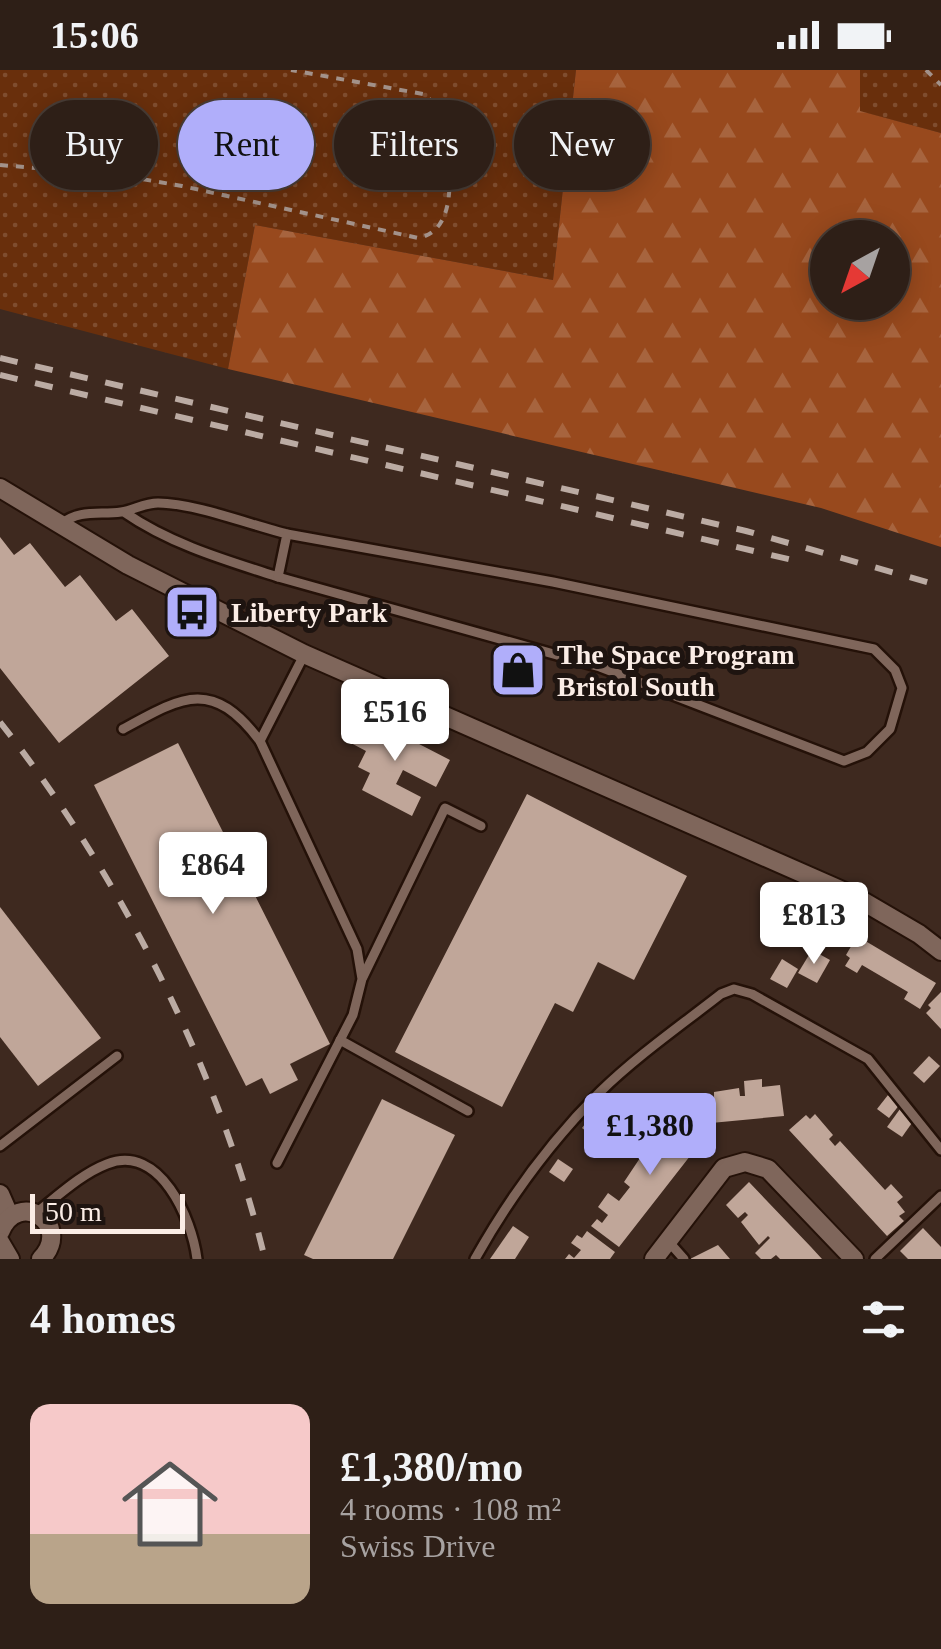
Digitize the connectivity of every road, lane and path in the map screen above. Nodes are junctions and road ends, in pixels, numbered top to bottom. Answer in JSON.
{"nodes":[{"id":1,"x":291,"y":70,"type":"edge"},
{"id":2,"x":926,"y":70,"type":"edge"},
{"id":3,"x":941,"y":86,"type":"edge"},
{"id":4,"x":0,"y":164,"type":"edge"},
{"id":5,"x":0,"y":488,"type":"edge"},
{"id":6,"x":124,"y":512,"type":"junction"},
{"id":7,"x":59,"y":525,"type":"junction"},
{"id":8,"x":288,"y":534,"type":"junction"},
{"id":9,"x":278,"y":577,"type":"junction"},
{"id":10,"x":304,"y":654,"type":"junction"},
{"id":11,"x":124,"y":729,"type":"dead end"},
{"id":12,"x":260,"y":742,"type":"junction"},
{"id":13,"x":481,"y":826,"type":"dead end"},
{"id":14,"x":941,"y":952,"type":"edge"},
{"id":15,"x":362,"y":979,"type":"junction"},
{"id":16,"x":340,"y":1040,"type":"junction"},
{"id":17,"x":116,"y":1056,"type":"dead end"},
{"id":18,"x":468,"y":1111,"type":"dead end"},
{"id":19,"x":0,"y":1146,"type":"edge"},
{"id":20,"x":941,"y":1150,"type":"edge"},
{"id":21,"x":277,"y":1163,"type":"dead end"},
{"id":22,"x":0,"y":1195,"type":"edge"},
{"id":23,"x":941,"y":1196,"type":"edge"},
{"id":24,"x":36,"y":1213,"type":"junction"},
{"id":25,"x":5,"y":1224,"type":"edge"},
{"id":26,"x":668,"y":1242,"type":"junction"},
{"id":27,"x":41,"y":1259,"type":"edge"},
{"id":28,"x":197,"y":1259,"type":"edge"},
{"id":29,"x":475,"y":1259,"type":"edge"},
{"id":30,"x":654,"y":1259,"type":"edge"},
{"id":31,"x":684,"y":1259,"type":"edge"},
{"id":32,"x":854,"y":1259,"type":"edge"},
{"id":33,"x":874,"y":1259,"type":"edge"}],
"edges":[{"from":1,"to":4,"type":"path"},
{"from":2,"to":3,"type":"path"},
{"from":5,"to":7,"type":"street"},
{"from":6,"to":7,"type":"lane"},
{"from":6,"to":8,"type":"lane"},
{"from":6,"to":9,"type":"lane"},
{"from":7,"to":10,"type":"street"},
{"from":8,"to":9,"type":"lane"},
{"from":8,"to":9,"type":"lane"},
{"from":10,"to":12,"type":"lane"},
{"from":10,"to":14,"type":"street"},
{"from":11,"to":12,"type":"lane"},
{"from":12,"to":15,"type":"lane"},
{"from":13,"to":15,"type":"lane"},
{"from":15,"to":16,"type":"lane"},
{"from":16,"to":18,"type":"lane"},
{"from":16,"to":21,"type":"lane"},
{"from":17,"to":19,"type":"lane"},
{"from":20,"to":29,"type":"lane"},
{"from":22,"to":25,"type":"street"},
{"from":23,"to":33,"type":"lane"},
{"from":24,"to":25,"type":"street"},
{"from":24,"to":27,"type":"street"},
{"from":24,"to":28,"type":"lane"},
{"from":26,"to":30,"type":"street"},
{"from":26,"to":31,"type":"lane"},
{"from":26,"to":32,"type":"street"}]}
